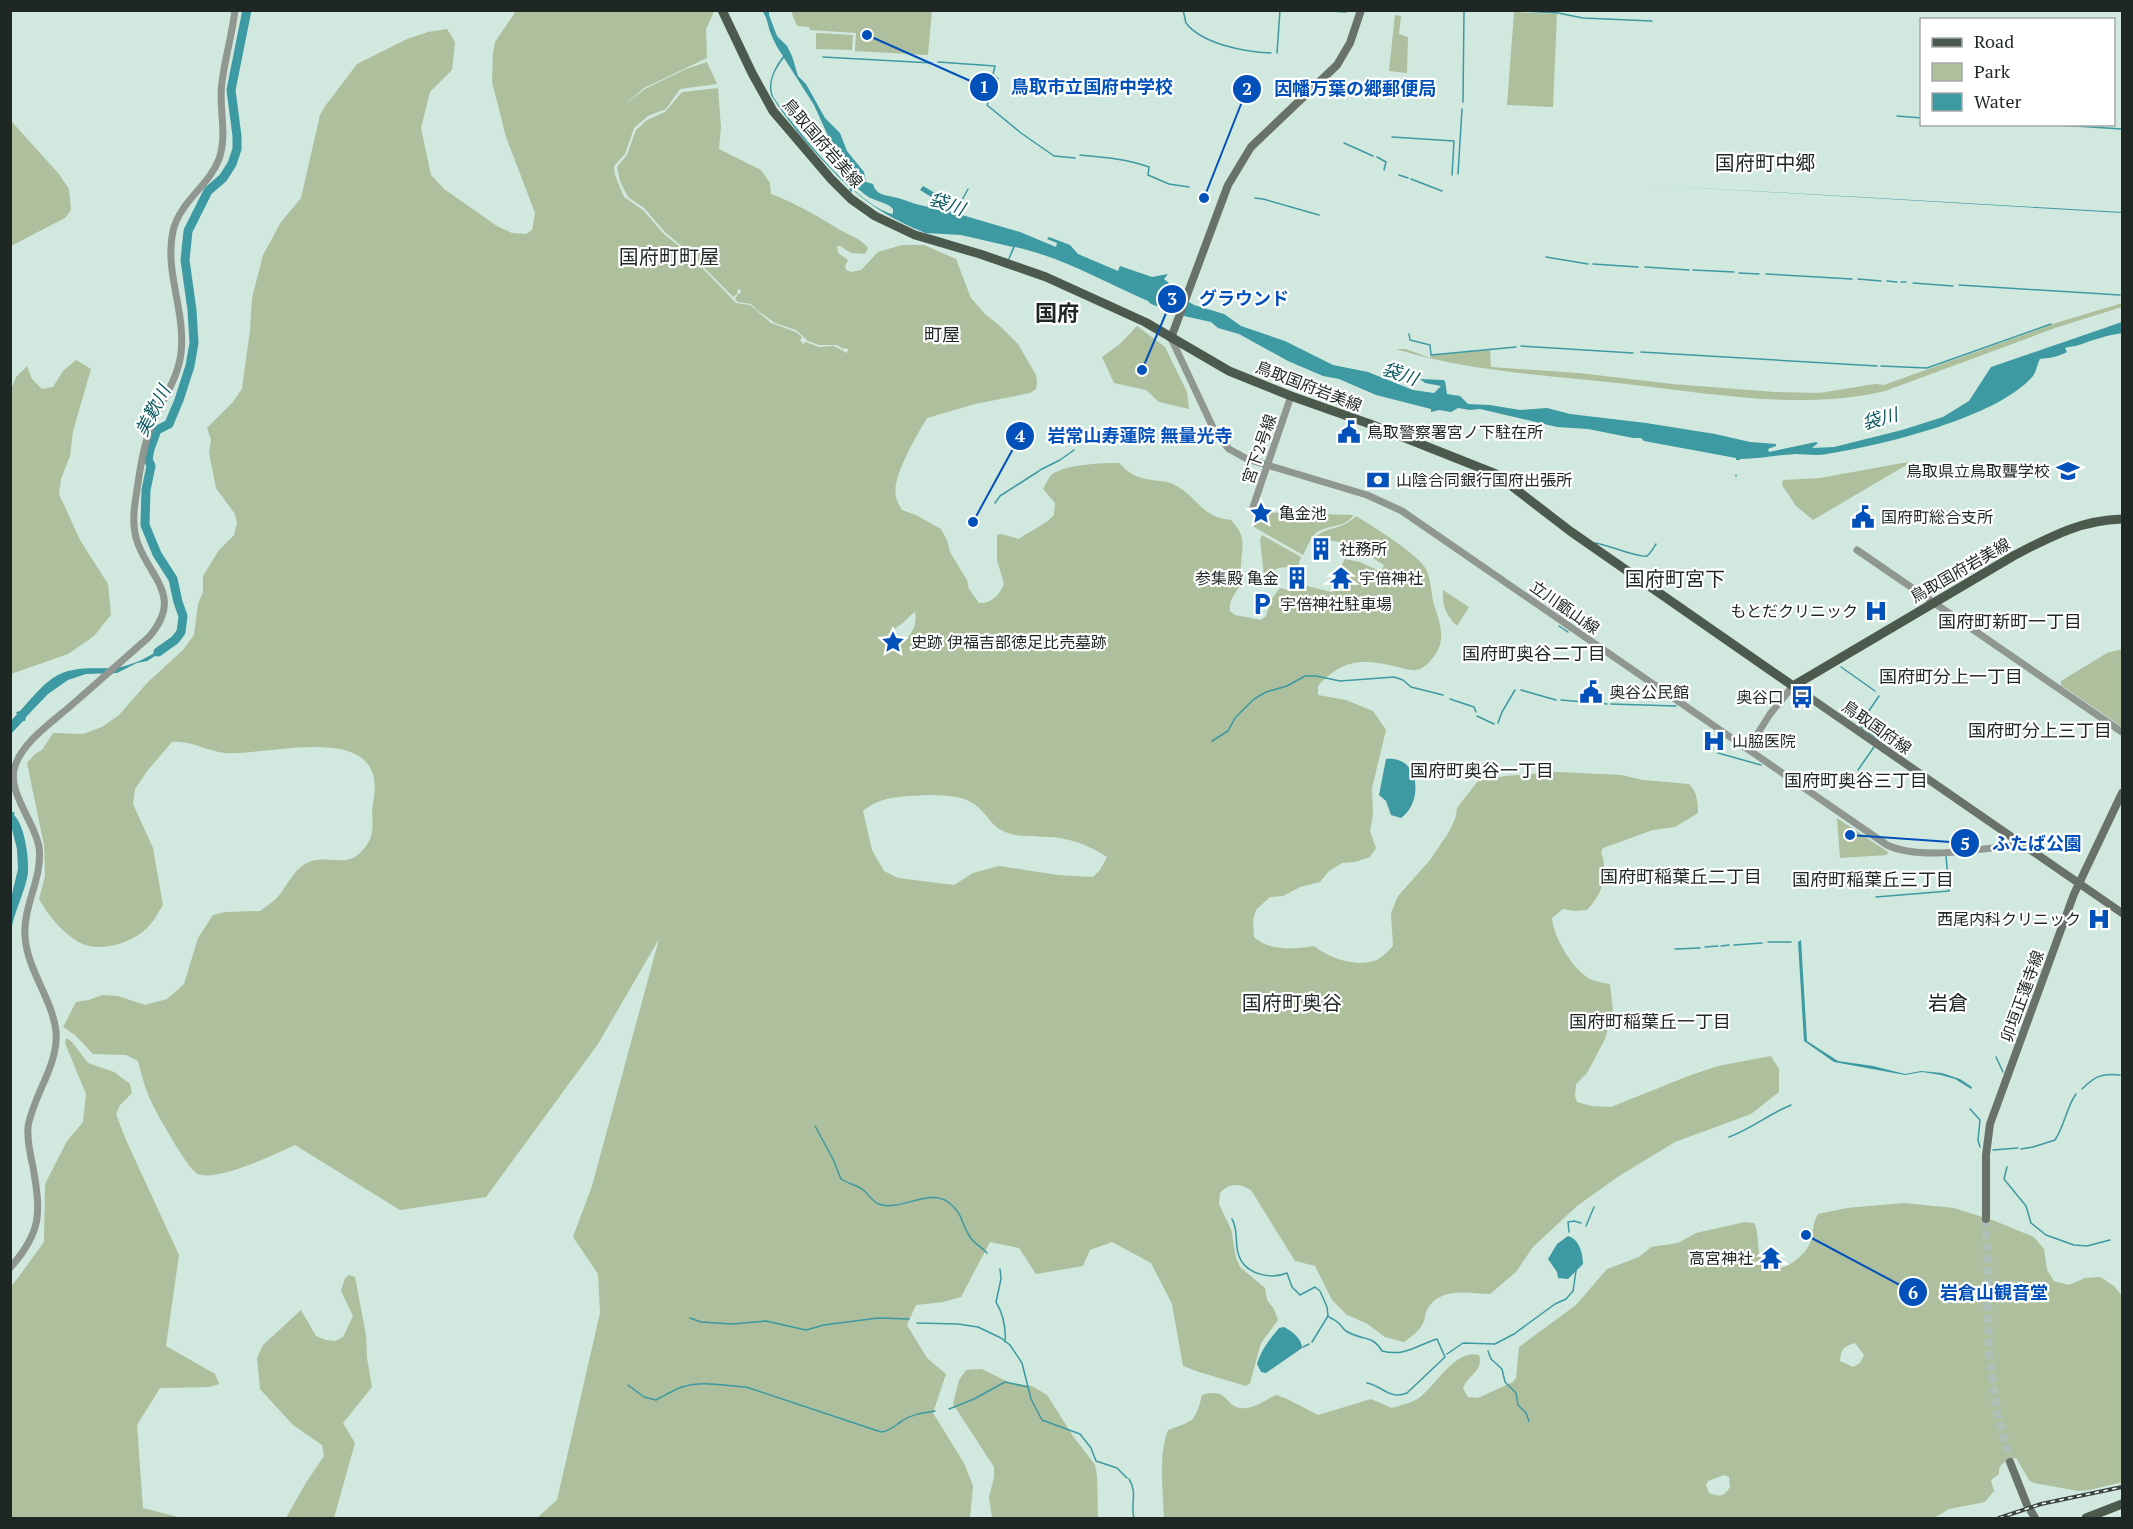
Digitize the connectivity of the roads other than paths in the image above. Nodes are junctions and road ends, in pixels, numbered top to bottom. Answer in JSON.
{"nodes":[{"id":1,"x":235,"y":10,"type":"edge"},
{"id":2,"x":722,"y":10,"type":"edge"},
{"id":3,"x":1361,"y":10,"type":"edge"},
{"id":4,"x":1171,"y":338,"type":"junction"},
{"id":5,"x":1291,"y":396,"type":"junction"},
{"id":6,"x":1267,"y":465,"type":"junction"},
{"id":7,"x":1252,"y":510,"type":"dead end"},
{"id":8,"x":2122,"y":519,"type":"edge"},
{"id":9,"x":1857,"y":550,"type":"dead end"},
{"id":10,"x":1935,"y":603,"type":"junction"},
{"id":11,"x":1793,"y":686,"type":"junction"},
{"id":12,"x":2122,"y":732,"type":"edge"},
{"id":13,"x":1748,"y":749,"type":"junction"},
{"id":14,"x":2122,"y":793,"type":"edge"},
{"id":15,"x":2019,"y":841,"type":"junction"},
{"id":16,"x":2079,"y":882,"type":"junction"},
{"id":17,"x":2122,"y":912,"type":"edge"},
{"id":18,"x":1986,"y":1219,"type":"tunnel mouth"},
{"id":19,"x":10,"y":1268,"type":"edge"},
{"id":20,"x":2010,"y":1462,"type":"tunnel mouth"},
{"id":21,"x":2122,"y":1504,"type":"edge"},
{"id":22,"x":2031,"y":1511,"type":"edge"},
{"id":23,"x":2086,"y":1518,"type":"edge"}],
"edges":[{"from":1,"to":19,"type":"street"},
{"from":2,"to":4,"type":"main road","name":"鳥取国府岩美線"},
{"from":3,"to":4,"type":"main road"},
{"from":4,"to":5,"type":"main road","name":"鳥取国府岩美線"},
{"from":4,"to":6,"type":"street","name":"立川甑山線"},
{"from":5,"to":6,"type":"street","name":"宮下2号線"},
{"from":5,"to":11,"type":"main road","name":"鳥取国府岩美線"},
{"from":6,"to":7,"type":"street","name":"宮下2号線"},
{"from":6,"to":13,"type":"street","name":"立川甑山線"},
{"from":8,"to":10,"type":"main road","name":"鳥取国府岩美線"},
{"from":9,"to":10,"type":"street"},
{"from":10,"to":11,"type":"main road","name":"鳥取国府岩美線"},
{"from":10,"to":12,"type":"street"},
{"from":11,"to":13,"type":"street"},
{"from":11,"to":15,"type":"main road","name":"鳥取国府線"},
{"from":13,"to":15,"type":"street","name":"立川甑山線"},
{"from":14,"to":16,"type":"main road","name":"卯垣正蓮寺線"},
{"from":15,"to":16,"type":"main road","name":"鳥取国府線"},
{"from":16,"to":17,"type":"main road","name":"鳥取国府線"},
{"from":16,"to":18,"type":"main road","name":"卯垣正蓮寺線"},
{"from":20,"to":22,"type":"main road"},
{"from":21,"to":23,"type":"main road"}]}
